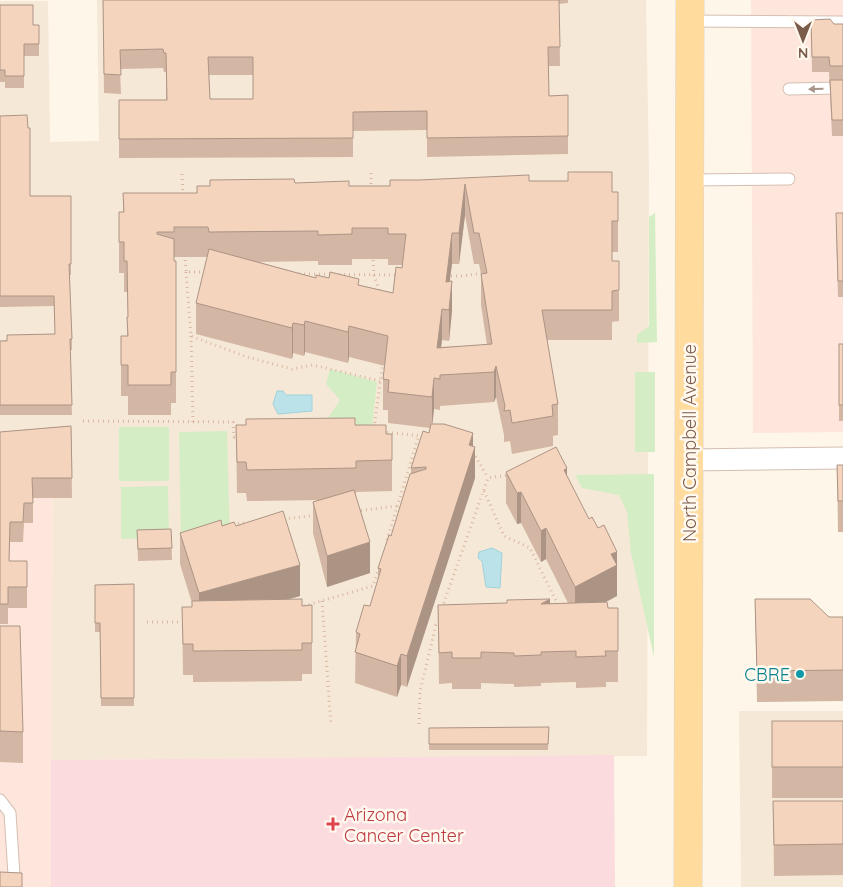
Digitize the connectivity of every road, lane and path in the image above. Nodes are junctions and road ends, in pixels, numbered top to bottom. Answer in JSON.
{"nodes":[{"id":1,"x":690,"y":10,"type":"edge"},
{"id":2,"x":843,"y":22,"type":"edge"},
{"id":3,"x":843,"y":88,"type":"edge"},
{"id":4,"x":789,"y":89,"type":"dead end"},
{"id":5,"x":371,"y":173,"type":"dead end"},
{"id":6,"x":182,"y":174,"type":"dead end"},
{"id":7,"x":789,"y":179,"type":"dead end"},
{"id":8,"x":690,"y":180,"type":"junction"},
{"id":9,"x":371,"y":191,"type":"edge"},
{"id":10,"x":183,"y":204,"type":"edge"},
{"id":11,"x":373,"y":247,"type":"edge"},
{"id":12,"x":185,"y":252,"type":"edge"},
{"id":13,"x":186,"y":272,"type":"junction"},
{"id":14,"x":216,"y":272,"type":"edge"},
{"id":15,"x":492,"y":272,"type":"edge"},
{"id":16,"x":295,"y":274,"type":"edge"},
{"id":17,"x":374,"y":275,"type":"junction"},
{"id":18,"x":403,"y":275,"type":"edge"},
{"id":19,"x":443,"y":276,"type":"edge"},
{"id":20,"x":382,"y":300,"type":"edge"},
{"id":21,"x":191,"y":336,"type":"junction"},
{"id":22,"x":384,"y":354,"type":"edge"},
{"id":23,"x":380,"y":382,"type":"junction"},
{"id":24,"x":83,"y":421,"type":"dead end"},
{"id":25,"x":193,"y":422,"type":"junction"},
{"id":26,"x":418,"y":435,"type":"junction"},
{"id":27,"x":425,"y":436,"type":"edge"},
{"id":28,"x":243,"y":437,"type":"edge"},
{"id":29,"x":470,"y":446,"type":"edge"},
{"id":30,"x":843,"y":458,"type":"edge"},
{"id":31,"x":689,"y":460,"type":"junction"},
{"id":32,"x":513,"y":474,"type":"edge"},
{"id":33,"x":488,"y":478,"type":"junction"},
{"id":34,"x":484,"y":490,"type":"junction"},
{"id":35,"x":397,"y":506,"type":"junction"},
{"id":36,"x":349,"y":511,"type":"edge"},
{"id":37,"x":320,"y":515,"type":"edge"},
{"id":38,"x":281,"y":519,"type":"edge"},
{"id":39,"x":252,"y":522,"type":"edge"},
{"id":40,"x":233,"y":524,"type":"edge"},
{"id":41,"x":387,"y":542,"type":"edge"},
{"id":42,"x":381,"y":560,"type":"edge"},
{"id":43,"x":322,"y":602,"type":"junction"},
{"id":44,"x":303,"y":607,"type":"edge"},
{"id":45,"x":559,"y":607,"type":"edge"},
{"id":46,"x":147,"y":622,"type":"dead end"},
{"id":47,"x":186,"y":622,"type":"edge"},
{"id":48,"x":436,"y":625,"type":"junction"},
{"id":49,"x":446,"y":625,"type":"edge"},
{"id":50,"x":419,"y":724,"type":"dead end"},
{"id":51,"x":331,"y":725,"type":"dead end"},
{"id":52,"x":0,"y":800,"type":"edge"},
{"id":53,"x":14,"y":875,"type":"edge"},
{"id":54,"x":688,"y":887,"type":"edge"}],
"edges":[{"from":1,"to":2,"type":"lane"},
{"from":1,"to":8,"type":"main road","name":"North Campbell Avenue"},
{"from":3,"to":4,"type":"lane","one_way":true},
{"from":5,"to":9,"type":"path"},
{"from":6,"to":10,"type":"path"},
{"from":7,"to":8,"type":"lane"},
{"from":8,"to":31,"type":"main road","name":"North Campbell Avenue"},
{"from":11,"to":17,"type":"path"},
{"from":12,"to":13,"type":"path"},
{"from":13,"to":14,"type":"path"},
{"from":13,"to":21,"type":"path"},
{"from":15,"to":19,"type":"path"},
{"from":16,"to":17,"type":"path"},
{"from":17,"to":18,"type":"path"},
{"from":17,"to":20,"type":"path"},
{"from":21,"to":23,"type":"path"},
{"from":21,"to":25,"type":"path"},
{"from":22,"to":23,"type":"path"},
{"from":23,"to":26,"type":"path"},
{"from":24,"to":25,"type":"path"},
{"from":25,"to":28,"type":"path"},
{"from":26,"to":27,"type":"path"},
{"from":26,"to":35,"type":"path"},
{"from":29,"to":33,"type":"path"},
{"from":30,"to":31,"type":"street"},
{"from":31,"to":54,"type":"main road","name":"North Campbell Avenue"},
{"from":32,"to":33,"type":"path"},
{"from":33,"to":34,"type":"path"},
{"from":34,"to":45,"type":"path"},
{"from":34,"to":48,"type":"path"},
{"from":35,"to":36,"type":"path"},
{"from":35,"to":41,"type":"path"},
{"from":37,"to":38,"type":"path"},
{"from":39,"to":40,"type":"path"},
{"from":42,"to":43,"type":"path"},
{"from":43,"to":44,"type":"path"},
{"from":43,"to":51,"type":"path"},
{"from":46,"to":47,"type":"path"},
{"from":48,"to":49,"type":"path"},
{"from":48,"to":50,"type":"path"},
{"from":52,"to":53,"type":"lane"}]}
